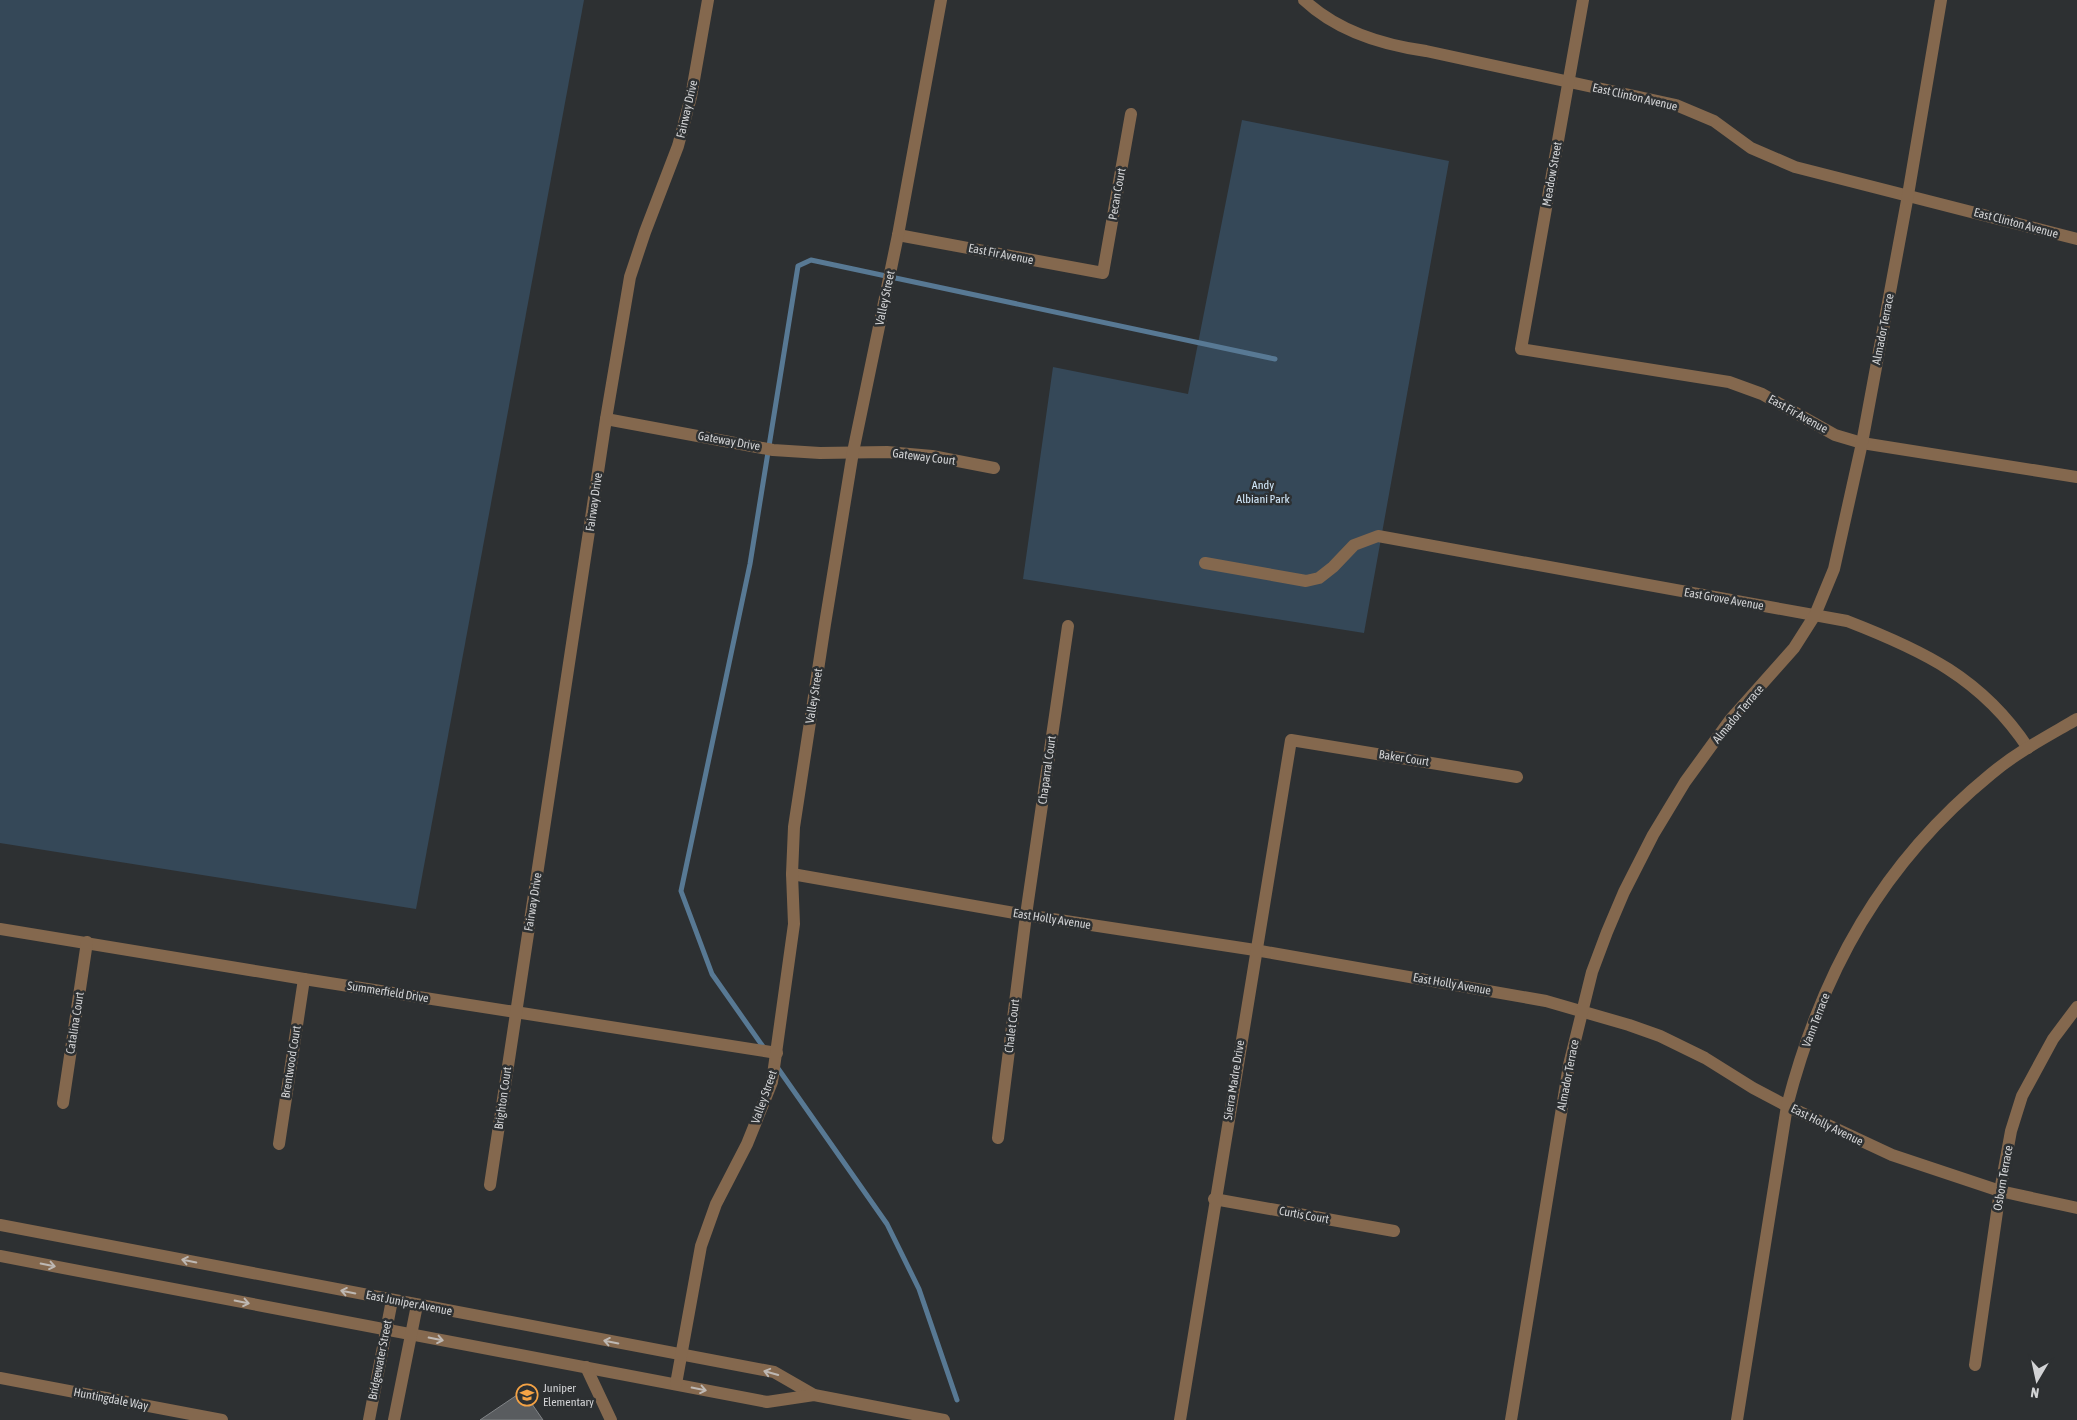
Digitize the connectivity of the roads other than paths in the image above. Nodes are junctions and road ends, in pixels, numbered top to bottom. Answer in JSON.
{"nodes":[{"id":1,"x":708,"y":0,"type":"edge"},
{"id":2,"x":941,"y":0,"type":"edge"},
{"id":3,"x":1304,"y":0,"type":"edge"},
{"id":4,"x":1583,"y":0,"type":"edge"},
{"id":5,"x":1941,"y":0,"type":"edge"},
{"id":6,"x":1568,"y":81,"type":"junction"},
{"id":7,"x":1131,"y":114,"type":"dead end"},
{"id":8,"x":1908,"y":195,"type":"junction"},
{"id":9,"x":898,"y":235,"type":"junction"},
{"id":10,"x":2077,"y":239,"type":"edge"},
{"id":11,"x":1103,"y":273,"type":"joint"},
{"id":12,"x":1521,"y":349,"type":"joint"},
{"id":13,"x":606,"y":419,"type":"junction"},
{"id":14,"x":1862,"y":443,"type":"junction"},
{"id":15,"x":853,"y":452,"type":"junction"},
{"id":16,"x":994,"y":468,"type":"dead end"},
{"id":17,"x":2077,"y":477,"type":"edge"},
{"id":18,"x":1205,"y":563,"type":"dead end"},
{"id":19,"x":1815,"y":615,"type":"junction"},
{"id":20,"x":1068,"y":626,"type":"dead end"},
{"id":21,"x":2077,"y":719,"type":"edge"},
{"id":22,"x":1291,"y":740,"type":"joint"},
{"id":23,"x":2028,"y":748,"type":"junction"},
{"id":24,"x":1517,"y":776,"type":"dead end"},
{"id":25,"x":792,"y":874,"type":"junction"},
{"id":26,"x":1026,"y":915,"type":"junction"},
{"id":27,"x":0,"y":929,"type":"edge"},
{"id":28,"x":87,"y":942,"type":"junction"},
{"id":29,"x":1255,"y":950,"type":"junction"},
{"id":30,"x":304,"y":979,"type":"junction"},
{"id":31,"x":2077,"y":1007,"type":"edge"},
{"id":32,"x":1581,"y":1011,"type":"junction"},
{"id":33,"x":516,"y":1012,"type":"junction"},
{"id":34,"x":777,"y":1053,"type":"junction"},
{"id":35,"x":63,"y":1103,"type":"dead end"},
{"id":36,"x":1788,"y":1106,"type":"junction"},
{"id":37,"x":998,"y":1138,"type":"dead end"},
{"id":38,"x":278,"y":1144,"type":"dead end"},
{"id":39,"x":490,"y":1184,"type":"dead end"},
{"id":40,"x":2000,"y":1191,"type":"junction"},
{"id":41,"x":1214,"y":1199,"type":"junction"},
{"id":42,"x":2077,"y":1208,"type":"edge"},
{"id":43,"x":0,"y":1224,"type":"edge"},
{"id":44,"x":1394,"y":1231,"type":"dead end"},
{"id":45,"x":0,"y":1256,"type":"edge"},
{"id":46,"x":392,"y":1300,"type":"junction"},
{"id":47,"x":417,"y":1305,"type":"junction"},
{"id":48,"x":386,"y":1330,"type":"junction"},
{"id":49,"x":411,"y":1334,"type":"junction"},
{"id":50,"x":681,"y":1355,"type":"junction"},
{"id":51,"x":1974,"y":1364,"type":"dead end"},
{"id":52,"x":586,"y":1367,"type":"junction"},
{"id":53,"x":0,"y":1378,"type":"edge"},
{"id":54,"x":676,"y":1384,"type":"junction"},
{"id":55,"x":814,"y":1395,"type":"junction"},
{"id":56,"x":168,"y":1415,"type":"edge"},
{"id":57,"x":222,"y":1420,"type":"edge"},
{"id":58,"x":369,"y":1420,"type":"edge"},
{"id":59,"x":394,"y":1420,"type":"edge"},
{"id":60,"x":612,"y":1420,"type":"edge"},
{"id":61,"x":944,"y":1420,"type":"edge"},
{"id":62,"x":1180,"y":1420,"type":"edge"},
{"id":63,"x":1511,"y":1420,"type":"edge"},
{"id":64,"x":1737,"y":1420,"type":"edge"}],
"edges":[{"from":1,"to":13,"type":"street","name":"Fairway Drive"},
{"from":2,"to":9,"type":"street","name":"Valley Street"},
{"from":3,"to":6,"type":"street","name":"East Clinton Avenue"},
{"from":4,"to":6,"type":"street","name":"Meadow Street"},
{"from":5,"to":8,"type":"street","name":"Almador Terrace"},
{"from":6,"to":8,"type":"street","name":"East Clinton Avenue"},
{"from":6,"to":12,"type":"street","name":"Meadow Street"},
{"from":7,"to":11,"type":"street","name":"Pecan Court"},
{"from":8,"to":10,"type":"street","name":"East Clinton Avenue"},
{"from":8,"to":14,"type":"street","name":"Almador Terrace"},
{"from":9,"to":11,"type":"street","name":"East Fir Avenue"},
{"from":9,"to":15,"type":"street","name":"Valley Street"},
{"from":12,"to":14,"type":"street","name":"East Fir Avenue"},
{"from":13,"to":15,"type":"street","name":"Gateway Drive"},
{"from":13,"to":33,"type":"street","name":"Fairway Drive"},
{"from":14,"to":17,"type":"street","name":"East Fir Avenue"},
{"from":14,"to":19,"type":"street","name":"Almador Terrace"},
{"from":15,"to":16,"type":"street","name":"Gateway Court"},
{"from":15,"to":25,"type":"street","name":"Valley Street"},
{"from":18,"to":19,"type":"street","name":"East Grove Avenue"},
{"from":19,"to":23,"type":"street","name":"East Grove Avenue"},
{"from":19,"to":32,"type":"street","name":"Almador Terrace"},
{"from":20,"to":26,"type":"street","name":"Chaparral Court"},
{"from":21,"to":23,"type":"street","name":"Vann Terrace"},
{"from":22,"to":24,"type":"street","name":"Baker Court"},
{"from":22,"to":29,"type":"street","name":"Sierra Madre Drive"},
{"from":23,"to":36,"type":"street","name":"Vann Terrace"},
{"from":25,"to":26,"type":"street","name":"East Holly Avenue"},
{"from":25,"to":34,"type":"street","name":"Valley Street"},
{"from":26,"to":29,"type":"street","name":"East Holly Avenue"},
{"from":26,"to":37,"type":"street","name":"Chalet Court"},
{"from":27,"to":28,"type":"street","name":"Summerfield Drive"},
{"from":28,"to":30,"type":"street","name":"Summerfield Drive"},
{"from":28,"to":35,"type":"street","name":"Catalina Court"},
{"from":29,"to":32,"type":"street","name":"East Holly Avenue"},
{"from":29,"to":41,"type":"street","name":"Sierra Madre Drive"},
{"from":30,"to":33,"type":"street","name":"Summerfield Drive"},
{"from":30,"to":38,"type":"street","name":"Brentwood Court"},
{"from":31,"to":40,"type":"street","name":"Osborn Terrace"},
{"from":32,"to":36,"type":"street","name":"East Holly Avenue"},
{"from":32,"to":63,"type":"street","name":"Almador Terrace"},
{"from":33,"to":34,"type":"street","name":"Summerfield Drive"},
{"from":33,"to":39,"type":"street","name":"Brighton Court"},
{"from":34,"to":50,"type":"street","name":"Valley Street"},
{"from":36,"to":40,"type":"street","name":"East Holly Avenue"},
{"from":36,"to":64,"type":"street","name":"Vann Terrace"},
{"from":40,"to":42,"type":"street","name":"East Holly Avenue"},
{"from":40,"to":51,"type":"street","name":"Osborn Terrace"},
{"from":41,"to":44,"type":"street","name":"Curtis Court"},
{"from":41,"to":62,"type":"street","name":"Sierra Madre Drive"},
{"from":46,"to":43,"type":"street","name":"East Juniper Avenue","one_way":true},
{"from":45,"to":48,"type":"street","name":"East Juniper Avenue","one_way":true},
{"from":46,"to":47,"type":"street","name":"East Juniper Avenue"},
{"from":46,"to":48,"type":"street","name":"Bridgewater Street"},
{"from":47,"to":49,"type":"street","name":"Bridgewater Street"},
{"from":50,"to":47,"type":"street","name":"East Juniper Avenue","one_way":true},
{"from":48,"to":49,"type":"street","name":"East Juniper Avenue"},
{"from":48,"to":58,"type":"street","name":"Bridgewater Street"},
{"from":49,"to":52,"type":"street","name":"East Juniper Avenue","one_way":true},
{"from":49,"to":59,"type":"street","name":"Bridgewater Street"},
{"from":50,"to":54,"type":"street","name":"Valley Street"},
{"from":55,"to":50,"type":"street","name":"East Juniper Avenue","one_way":true},
{"from":52,"to":54,"type":"street","name":"East Juniper Avenue"},
{"from":52,"to":60,"type":"street"},
{"from":53,"to":56,"type":"street","name":"Huntingdale Way"},
{"from":54,"to":55,"type":"street","name":"East Juniper Avenue","one_way":true},
{"from":55,"to":61,"type":"street","name":"East Juniper Avenue"},
{"from":56,"to":57,"type":"street","name":"Huntingdale Way"}]}
